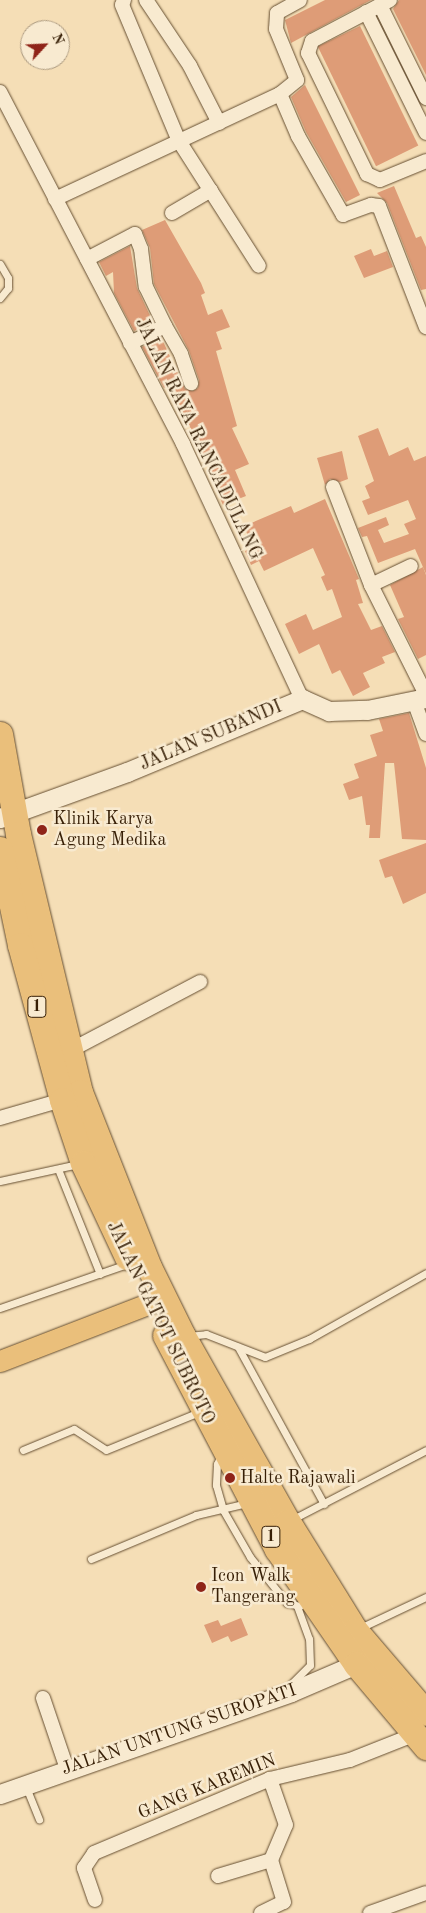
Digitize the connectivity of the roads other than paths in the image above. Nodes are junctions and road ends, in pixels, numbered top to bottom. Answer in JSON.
{"nodes":[{"id":1,"x":146,"y":0,"type":"edge"},
{"id":2,"x":300,"y":0,"type":"edge"},
{"id":3,"x":123,"y":1,"type":"edge"},
{"id":4,"x":385,"y":2,"type":"edge"},
{"id":5,"x":366,"y":12,"type":"junction"},
{"id":6,"x":0,"y":92,"type":"edge"},
{"id":7,"x":280,"y":94,"type":"junction"},
{"id":8,"x":426,"y":98,"type":"edge"},
{"id":9,"x":219,"y":123,"type":"junction"},
{"id":10,"x":426,"y":133,"type":"edge"},
{"id":11,"x":179,"y":141,"type":"junction"},
{"id":12,"x":426,"y":163,"type":"edge"},
{"id":13,"x":211,"y":190,"type":"junction"},
{"id":14,"x":55,"y":199,"type":"junction"},
{"id":15,"x":172,"y":214,"type":"dead end"},
{"id":16,"x":87,"y":259,"type":"junction"},
{"id":17,"x":0,"y":264,"type":"edge"},
{"id":18,"x":259,"y":266,"type":"dead end"},
{"id":19,"x":0,"y":298,"type":"edge"},
{"id":20,"x":165,"y":326,"type":"junction"},
{"id":21,"x":426,"y":327,"type":"edge"},
{"id":22,"x":130,"y":343,"type":"junction"},
{"id":23,"x":191,"y":383,"type":"dead end"},
{"id":24,"x":333,"y":487,"type":"dead end"},
{"id":25,"x":411,"y":566,"type":"dead end"},
{"id":26,"x":371,"y":585,"type":"junction"},
{"id":27,"x":302,"y":698,"type":"junction"},
{"id":28,"x":422,"y":698,"type":"edge"},
{"id":29,"x":0,"y":734,"type":"edge"},
{"id":30,"x":426,"y":734,"type":"edge"},
{"id":31,"x":8,"y":820,"type":"edge"},
{"id":32,"x":0,"y":849,"type":"edge"},
{"id":33,"x":200,"y":982,"type":"dead end"},
{"id":34,"x":71,"y":1050,"type":"junction"},
{"id":35,"x":62,"y":1100,"type":"junction"},
{"id":36,"x":0,"y":1118,"type":"edge"},
{"id":37,"x":94,"y":1160,"type":"junction"},
{"id":38,"x":58,"y":1169,"type":"junction"},
{"id":39,"x":0,"y":1181,"type":"edge"},
{"id":40,"x":129,"y":1262,"type":"junction"},
{"id":41,"x":426,"y":1273,"type":"edge"},
{"id":42,"x":100,"y":1274,"type":"junction"},
{"id":43,"x":156,"y":1301,"type":"junction"},
{"id":44,"x":0,"y":1308,"type":"edge"},
{"id":45,"x":183,"y":1336,"type":"junction"},
{"id":46,"x":238,"y":1347,"type":"junction"},
{"id":47,"x":0,"y":1361,"type":"edge"},
{"id":48,"x":202,"y":1410,"type":"junction"},
{"id":49,"x":23,"y":1450,"type":"dead end"},
{"id":50,"x":426,"y":1450,"type":"edge"},
{"id":51,"x":224,"y":1451,"type":"junction"},
{"id":52,"x":252,"y":1501,"type":"junction"},
{"id":53,"x":324,"y":1504,"type":"junction"},
{"id":54,"x":222,"y":1510,"type":"junction"},
{"id":55,"x":288,"y":1522,"type":"junction"},
{"id":56,"x":91,"y":1559,"type":"dead end"},
{"id":57,"x":426,"y":1596,"type":"edge"},
{"id":58,"x":306,"y":1606,"type":"junction"},
{"id":59,"x":355,"y":1630,"type":"junction"},
{"id":60,"x":356,"y":1664,"type":"junction"},
{"id":61,"x":43,"y":1698,"type":"dead end"},
{"id":62,"x":426,"y":1714,"type":"edge"},
{"id":63,"x":144,"y":1734,"type":"dead end"},
{"id":64,"x":420,"y":1741,"type":"edge"},
{"id":65,"x":67,"y":1769,"type":"junction"},
{"id":66,"x":270,"y":1779,"type":"junction"},
{"id":67,"x":25,"y":1784,"type":"junction"},
{"id":68,"x":0,"y":1794,"type":"edge"},
{"id":69,"x":39,"y":1818,"type":"dead end"},
{"id":70,"x":271,"y":1860,"type":"junction"},
{"id":71,"x":218,"y":1876,"type":"dead end"},
{"id":72,"x":426,"y":1893,"type":"edge"},
{"id":73,"x":96,"y":1900,"type":"dead end"},
{"id":74,"x":261,"y":1913,"type":"edge"},
{"id":75,"x":370,"y":1913,"type":"edge"}],
"edges":[{"from":1,"to":9,"type":"street"},
{"from":2,"to":7,"type":"street"},
{"from":3,"to":11,"type":"street"},
{"from":4,"to":5,"type":"street"},
{"from":4,"to":8,"type":"street"},
{"from":5,"to":10,"type":"street"},
{"from":5,"to":12,"type":"street"},
{"from":6,"to":14,"type":"street","name":"JALAN RAYA RANCADULANG"},
{"from":7,"to":9,"type":"street"},
{"from":7,"to":21,"type":"street"},
{"from":9,"to":11,"type":"street"},
{"from":11,"to":13,"type":"street"},
{"from":11,"to":14,"type":"street"},
{"from":13,"to":15,"type":"street"},
{"from":13,"to":18,"type":"street"},
{"from":14,"to":16,"type":"street","name":"JALAN RAYA RANCADULANG"},
{"from":16,"to":20,"type":"street"},
{"from":16,"to":22,"type":"street","name":"JALAN RAYA RANCADULANG"},
{"from":17,"to":19,"type":"lane"},
{"from":20,"to":22,"type":"street"},
{"from":20,"to":23,"type":"street"},
{"from":22,"to":27,"type":"street","name":"JALAN RAYA RANCADULANG"},
{"from":24,"to":26,"type":"street"},
{"from":25,"to":26,"type":"street"},
{"from":26,"to":28,"type":"street"},
{"from":27,"to":28,"type":"street","name":"JALAN SUBANDI"},
{"from":27,"to":31,"type":"street","name":"JALAN SUBANDI"},
{"from":28,"to":30,"type":"street"},
{"from":29,"to":31,"type":"highway","number":"1"},
{"from":31,"to":34,"type":"highway","number":"1"},
{"from":32,"to":35,"type":"highway","name":"JALAN GATOT SUBROTO","number":"1"},
{"from":33,"to":34,"type":"street"},
{"from":34,"to":37,"type":"highway","number":"1"},
{"from":35,"to":36,"type":"street"},
{"from":35,"to":37,"type":"highway","name":"JALAN GATOT SUBROTO","number":"1"},
{"from":37,"to":38,"type":"lane"},
{"from":37,"to":40,"type":"highway","name":"JALAN GATOT SUBROTO","number":"1"},
{"from":37,"to":43,"type":"highway","number":"1"},
{"from":38,"to":39,"type":"lane"},
{"from":38,"to":42,"type":"lane"},
{"from":40,"to":42,"type":"lane"},
{"from":40,"to":43,"type":"highway","name":"JALAN GATOT SUBROTO","number":"1"},
{"from":41,"to":46,"type":"lane"},
{"from":42,"to":44,"type":"lane"},
{"from":43,"to":45,"type":"highway","number":"1"},
{"from":43,"to":47,"type":"main road"},
{"from":43,"to":48,"type":"highway","name":"JALAN GATOT SUBROTO","number":"1"},
{"from":45,"to":46,"type":"lane"},
{"from":45,"to":55,"type":"highway","number":"1"},
{"from":46,"to":53,"type":"lane"},
{"from":48,"to":49,"type":"lane"},
{"from":48,"to":51,"type":"highway","name":"JALAN GATOT SUBROTO","number":"1"},
{"from":50,"to":53,"type":"lane"},
{"from":51,"to":52,"type":"highway","name":"JALAN GATOT SUBROTO","number":"1"},
{"from":51,"to":54,"type":"lane"},
{"from":52,"to":54,"type":"lane"},
{"from":52,"to":58,"type":"highway","name":"JALAN GATOT SUBROTO","number":"1"},
{"from":53,"to":55,"type":"lane"},
{"from":54,"to":56,"type":"lane"},
{"from":54,"to":58,"type":"lane"},
{"from":55,"to":59,"type":"highway","number":"1"},
{"from":57,"to":59,"type":"lane"},
{"from":58,"to":60,"type":"highway","name":"JALAN GATOT SUBROTO","number":"1"},
{"from":58,"to":63,"type":"lane"},
{"from":59,"to":62,"type":"highway","number":"1"},
{"from":60,"to":64,"type":"highway","name":"JALAN GATOT SUBROTO","number":"1"},
{"from":60,"to":65,"type":"street","name":"JALAN UNTUNG SUROPATI"},
{"from":61,"to":65,"type":"street"},
{"from":64,"to":66,"type":"street","name":"GANG KAREMIN"},
{"from":65,"to":67,"type":"street","name":"JALAN UNTUNG SUROPATI"},
{"from":66,"to":70,"type":"street"},
{"from":66,"to":73,"type":"street","name":"GANG KAREMIN"},
{"from":67,"to":68,"type":"street","name":"JALAN UNTUNG SUROPATI"},
{"from":67,"to":69,"type":"lane"},
{"from":70,"to":71,"type":"street"},
{"from":70,"to":74,"type":"street"},
{"from":72,"to":75,"type":"street"}]}
